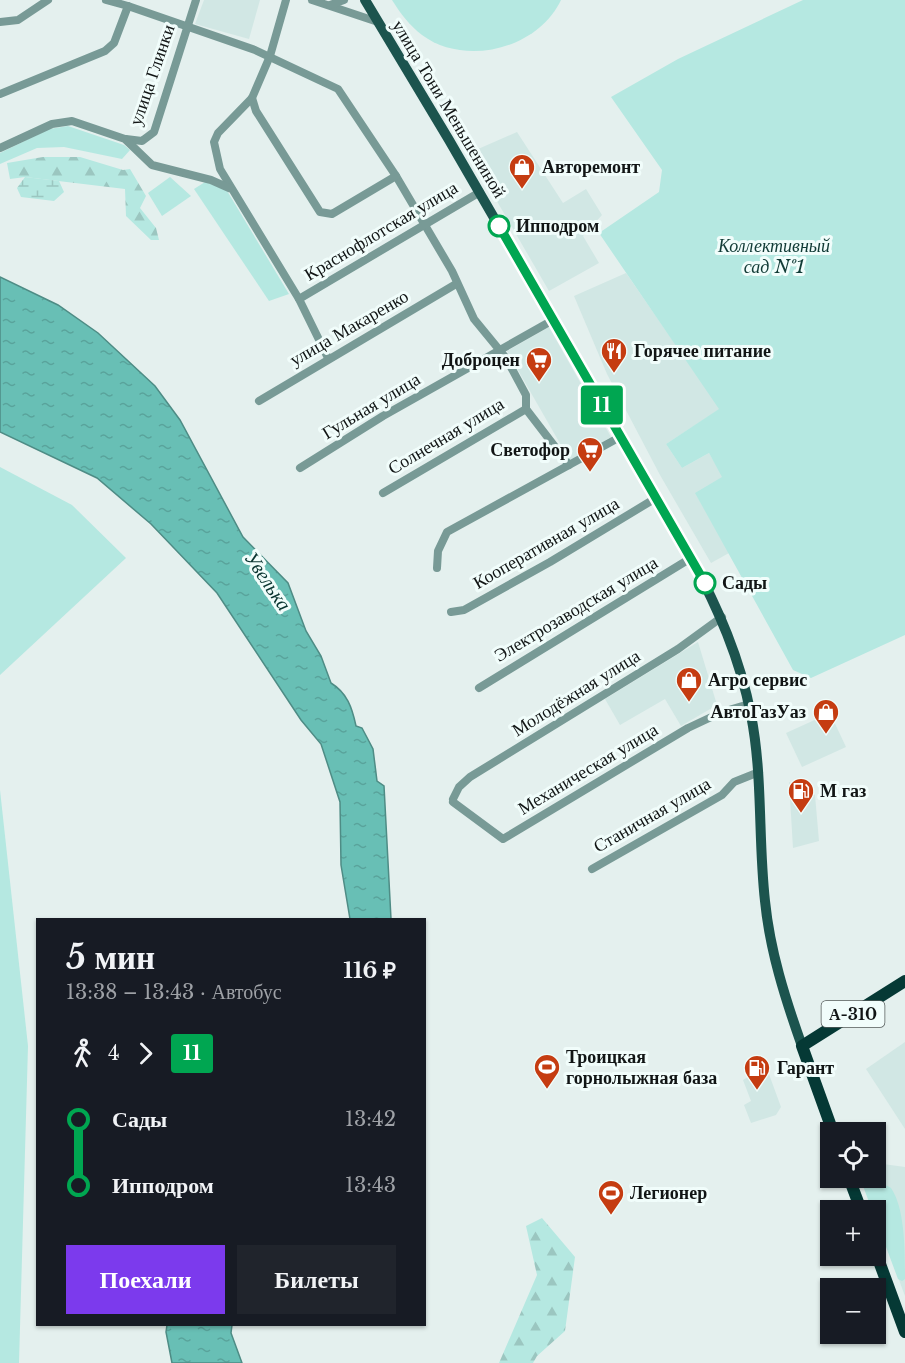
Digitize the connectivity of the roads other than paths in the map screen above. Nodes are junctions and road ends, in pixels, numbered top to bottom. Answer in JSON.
{"nodes":[{"id":1,"x":48,"y":0,"type":"edge"},
{"id":2,"x":106,"y":0,"type":"edge"},
{"id":3,"x":196,"y":0,"type":"edge"},
{"id":4,"x":285,"y":0,"type":"edge"},
{"id":5,"x":312,"y":0,"type":"edge"},
{"id":6,"x":344,"y":0,"type":"edge"},
{"id":7,"x":365,"y":0,"type":"edge"},
{"id":8,"x":128,"y":6,"type":"junction"},
{"id":9,"x":330,"y":6,"type":"junction"},
{"id":10,"x":0,"y":22,"type":"edge"},
{"id":11,"x":378,"y":22,"type":"junction"},
{"id":12,"x":187,"y":25,"type":"junction"},
{"id":13,"x":270,"y":57,"type":"junction"},
{"id":14,"x":0,"y":94,"type":"edge"},
{"id":15,"x":252,"y":98,"type":"junction"},
{"id":16,"x":125,"y":139,"type":"junction"},
{"id":17,"x":0,"y":148,"type":"edge"},
{"id":18,"x":396,"y":176,"type":"junction"},
{"id":19,"x":232,"y":190,"type":"junction"},
{"id":20,"x":480,"y":192,"type":"junction"},
{"id":21,"x":424,"y":224,"type":"junction"},
{"id":22,"x":456,"y":284,"type":"junction"},
{"id":23,"x":299,"y":299,"type":"junction"},
{"id":24,"x":553,"y":320,"type":"junction"},
{"id":25,"x":498,"y":350,"type":"junction"},
{"id":26,"x":328,"y":358,"type":"junction"},
{"id":27,"x":259,"y":401,"type":"dead end"},
{"id":28,"x":526,"y":409,"type":"junction"},
{"id":29,"x":620,"y":437,"type":"junction"},
{"id":30,"x":569,"y":465,"type":"junction"},
{"id":31,"x":300,"y":468,"type":"dead end"},
{"id":32,"x":383,"y":493,"type":"dead end"},
{"id":33,"x":656,"y":498,"type":"junction"},
{"id":34,"x":691,"y":558,"type":"junction"},
{"id":35,"x":437,"y":568,"type":"dead end"},
{"id":36,"x":451,"y":612,"type":"dead end"},
{"id":37,"x":722,"y":617,"type":"junction"},
{"id":38,"x":479,"y":688,"type":"dead end"},
{"id":39,"x":749,"y":704,"type":"junction"},
{"id":40,"x":759,"y":772,"type":"junction"},
{"id":41,"x":453,"y":800,"type":"joint"},
{"id":42,"x":592,"y":869,"type":"dead end"},
{"id":43,"x":905,"y":981,"type":"edge"},
{"id":44,"x":802,"y":1046,"type":"junction"},
{"id":45,"x":829,"y":1122,"type":"edge"},
{"id":46,"x":881,"y":1266,"type":"edge"},
{"id":47,"x":905,"y":1332,"type":"edge"}],
"edges":[{"from":1,"to":10,"type":"street"},
{"from":2,"to":8,"type":"street"},
{"from":3,"to":12,"type":"street","name":"улица Глинки"},
{"from":4,"to":13,"type":"street"},
{"from":5,"to":9,"type":"street","name":"улица Тони Меньшениной"},
{"from":6,"to":9,"type":"street"},
{"from":7,"to":11,"type":"main road"},
{"from":8,"to":12,"type":"street"},
{"from":8,"to":14,"type":"street"},
{"from":9,"to":11,"type":"street","name":"улица Тони Меньшениной"},
{"from":11,"to":20,"type":"main road","name":"улица Тони Меньшениной"},
{"from":12,"to":13,"type":"street"},
{"from":12,"to":16,"type":"street","name":"улица Глинки"},
{"from":13,"to":15,"type":"street"},
{"from":13,"to":18,"type":"street"},
{"from":15,"to":18,"type":"street"},
{"from":15,"to":19,"type":"street"},
{"from":16,"to":17,"type":"street"},
{"from":16,"to":19,"type":"street"},
{"from":18,"to":21,"type":"street"},
{"from":19,"to":23,"type":"street"},
{"from":20,"to":21,"type":"street","name":"Краснофлотская улица"},
{"from":20,"to":24,"type":"main road","name":"улица Тони Меньшениной"},
{"from":21,"to":22,"type":"street"},
{"from":21,"to":23,"type":"street","name":"Краснофлотская улица"},
{"from":22,"to":25,"type":"street"},
{"from":22,"to":26,"type":"street","name":"улица Макаренко"},
{"from":23,"to":26,"type":"street"},
{"from":24,"to":25,"type":"street","name":"Гульная улица"},
{"from":24,"to":29,"type":"main road","name":"улица Тони Меньшениной"},
{"from":25,"to":28,"type":"street"},
{"from":25,"to":31,"type":"street","name":"Гульная улица"},
{"from":26,"to":27,"type":"street","name":"улица Макаренко"},
{"from":28,"to":30,"type":"street"},
{"from":28,"to":32,"type":"street","name":"Солнечная улица"},
{"from":29,"to":30,"type":"street"},
{"from":29,"to":33,"type":"main road","name":"улица Тони Меньшениной"},
{"from":30,"to":35,"type":"street"},
{"from":33,"to":34,"type":"main road","name":"улица Тони Меньшениной"},
{"from":33,"to":36,"type":"street","name":"Кооперативная улица"},
{"from":34,"to":37,"type":"main road","name":"улица Тони Меньшениной"},
{"from":34,"to":38,"type":"street","name":"Электрозаводская улица"},
{"from":37,"to":39,"type":"main road","name":"улица Тони Меньшениной"},
{"from":37,"to":41,"type":"street","name":"Молодёжная улица"},
{"from":39,"to":40,"type":"main road","name":"улица Тони Меньшениной"},
{"from":39,"to":41,"type":"street","name":"Механическая улица"},
{"from":40,"to":42,"type":"street","name":"Станичная улица"},
{"from":40,"to":44,"type":"main road","name":"улица Тони Меньшениной"},
{"from":43,"to":44,"type":"highway","number":"А-310"},
{"from":44,"to":45,"type":"highway"},
{"from":46,"to":47,"type":"highway"}]}
